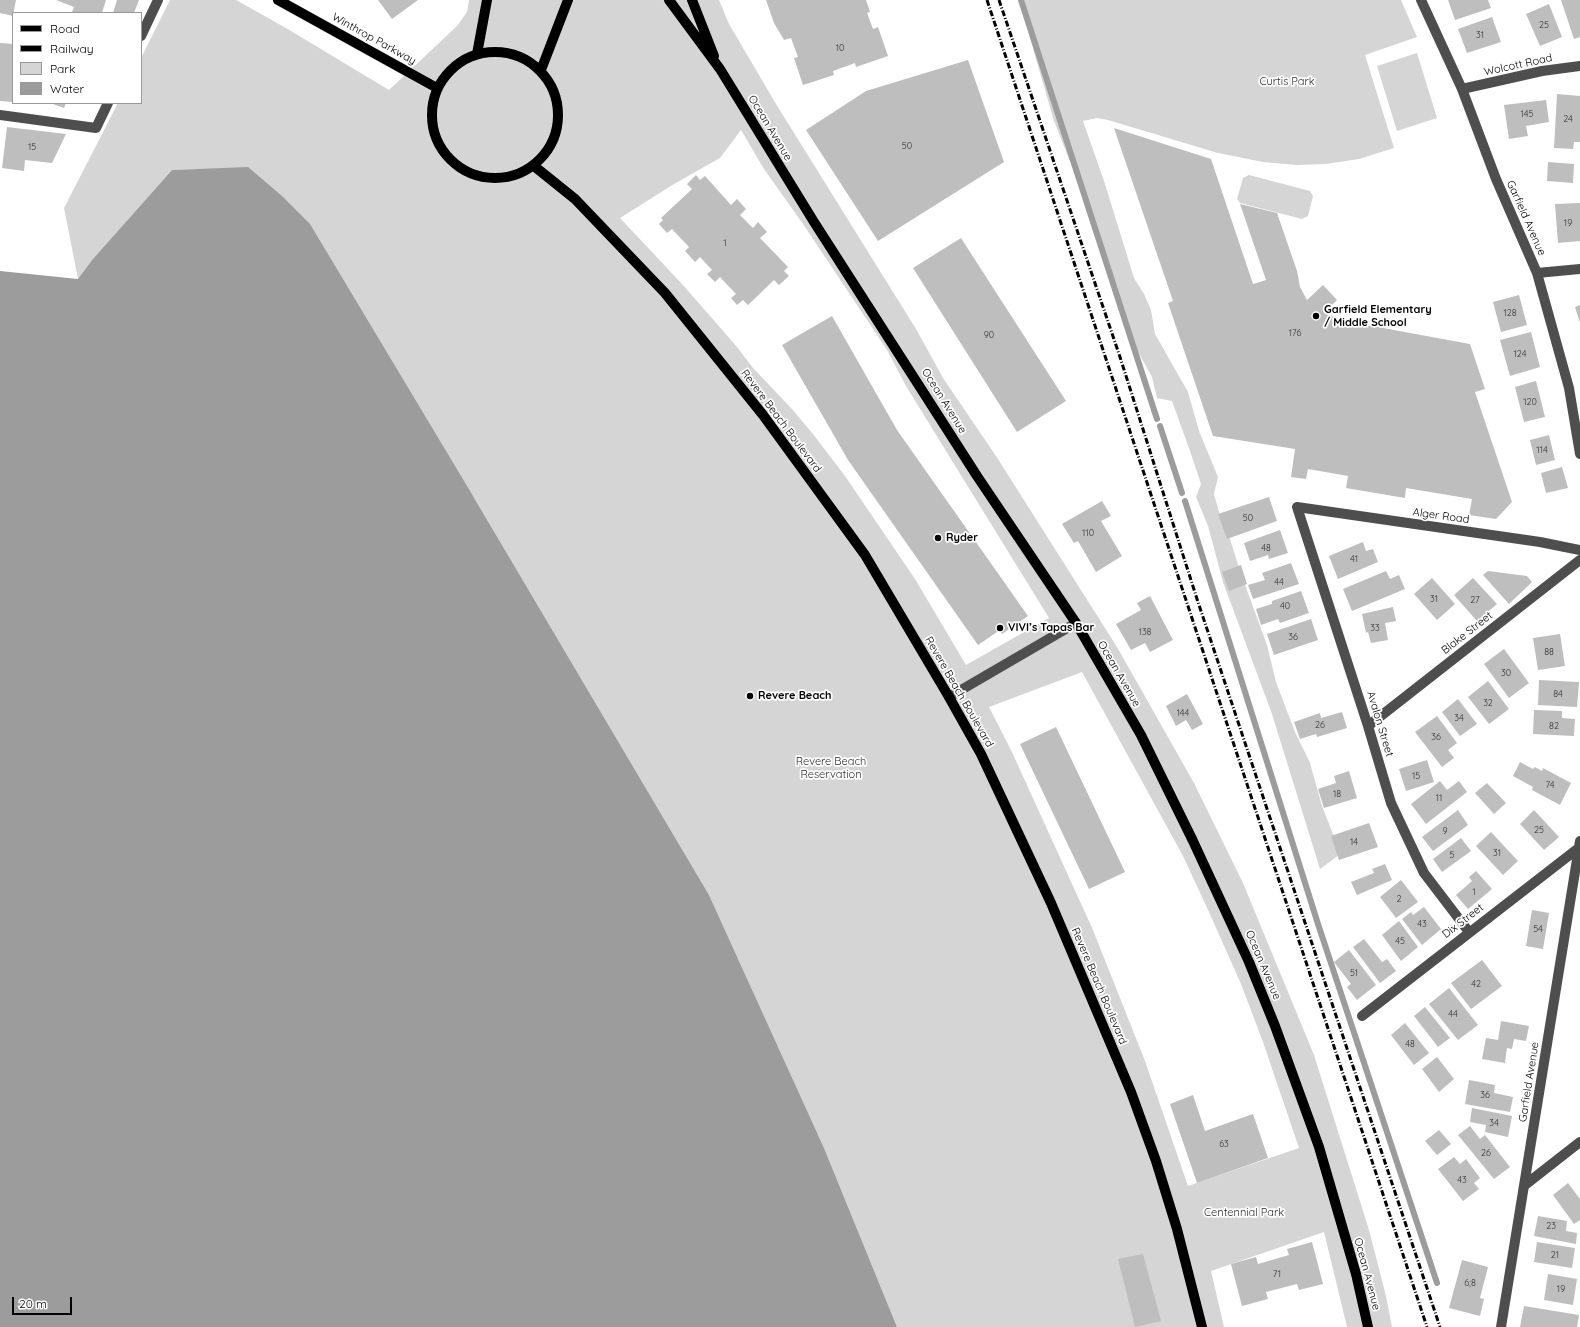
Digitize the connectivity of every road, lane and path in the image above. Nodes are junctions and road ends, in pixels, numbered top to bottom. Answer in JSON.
{"nodes":[{"id":1,"x":158,"y":0,"type":"edge"},
{"id":2,"x":278,"y":0,"type":"edge"},
{"id":3,"x":487,"y":0,"type":"edge"},
{"id":4,"x":568,"y":0,"type":"edge"},
{"id":5,"x":668,"y":0,"type":"edge"},
{"id":6,"x":692,"y":0,"type":"edge"},
{"id":7,"x":1421,"y":0,"type":"edge"},
{"id":8,"x":142,"y":34,"type":"edge"},
{"id":9,"x":477,"y":54,"type":"junction"},
{"id":10,"x":1580,"y":66,"type":"edge"},
{"id":11,"x":720,"y":69,"type":"junction"},
{"id":12,"x":541,"y":70,"type":"junction"},
{"id":13,"x":438,"y":88,"type":"junction"},
{"id":14,"x":1462,"y":89,"type":"junction"},
{"id":15,"x":108,"y":104,"type":"edge"},
{"id":16,"x":0,"y":115,"type":"edge"},
{"id":17,"x":534,"y":166,"type":"junction"},
{"id":18,"x":1580,"y":269,"type":"edge"},
{"id":19,"x":1538,"y":273,"type":"junction"},
{"id":20,"x":1580,"y":454,"type":"edge"},
{"id":21,"x":1297,"y":508,"type":"joint"},
{"id":22,"x":1580,"y":550,"type":"edge"},
{"id":23,"x":1580,"y":560,"type":"edge"},
{"id":24,"x":1076,"y":623,"type":"junction"},
{"id":25,"x":949,"y":698,"type":"junction"},
{"id":26,"x":1368,"y":726,"type":"junction"},
{"id":27,"x":1579,"y":846,"type":"edge"},
{"id":28,"x":1469,"y":932,"type":"junction"},
{"id":29,"x":1362,"y":1016,"type":"dead end"},
{"id":30,"x":1580,"y":1142,"type":"edge"},
{"id":31,"x":1525,"y":1185,"type":"junction"},
{"id":32,"x":1201,"y":1326,"type":"edge"},
{"id":33,"x":1368,"y":1327,"type":"edge"},
{"id":34,"x":1501,"y":1327,"type":"edge"}],
"edges":[{"from":1,"to":8,"type":"street"},
{"from":2,"to":13,"type":"main road","name":"Winthrop Parkway"},
{"from":3,"to":9,"type":"main road"},
{"from":4,"to":12,"type":"main road"},
{"from":5,"to":11,"type":"main road","name":"Ocean Avenue"},
{"from":6,"to":11,"type":"main road","name":"Ocean Avenue"},
{"from":7,"to":14,"type":"street","name":"Garfield Avenue"},
{"from":9,"to":12,"type":"main road"},
{"from":9,"to":13,"type":"main road"},
{"from":10,"to":14,"type":"street","name":"Wolcott Road"},
{"from":11,"to":24,"type":"main road","name":"Ocean Avenue"},
{"from":12,"to":17,"type":"main road"},
{"from":13,"to":17,"type":"main road"},
{"from":14,"to":19,"type":"street","name":"Garfield Avenue"},
{"from":15,"to":16,"type":"street"},
{"from":17,"to":25,"type":"main road","name":"Revere Beach Boulevard"},
{"from":18,"to":19,"type":"street"},
{"from":19,"to":20,"type":"street","name":"Garfield Avenue"},
{"from":21,"to":22,"type":"street","name":"Alger Road"},
{"from":21,"to":26,"type":"street","name":"Avalon Street"},
{"from":23,"to":26,"type":"street","name":"Blake Street"},
{"from":24,"to":25,"type":"street"},
{"from":24,"to":33,"type":"main road","name":"Ocean Avenue"},
{"from":25,"to":32,"type":"main road","name":"Revere Beach Boulevard"},
{"from":26,"to":28,"type":"street","name":"Avalon Street"},
{"from":27,"to":28,"type":"street","name":"Dix Street"},
{"from":27,"to":31,"type":"street","name":"Garfield Avenue"},
{"from":28,"to":29,"type":"street","name":"Dix Street"},
{"from":30,"to":31,"type":"street"},
{"from":31,"to":34,"type":"street","name":"Garfield Avenue"}]}
